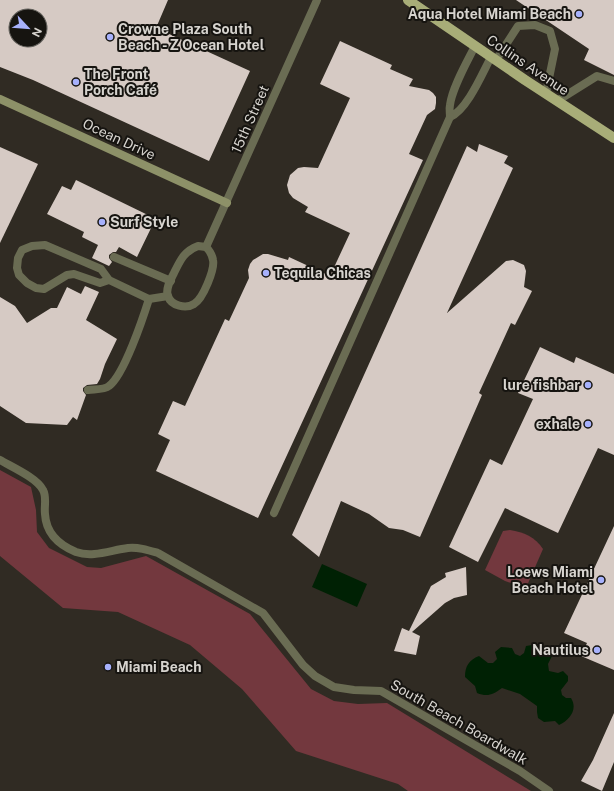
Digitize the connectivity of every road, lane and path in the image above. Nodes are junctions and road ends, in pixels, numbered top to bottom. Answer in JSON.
{"nodes":[{"id":1,"x":317,"y":0,"type":"edge"},
{"id":2,"x":408,"y":0,"type":"edge"},
{"id":3,"x":475,"y":46,"type":"junction"},
{"id":4,"x":494,"y":59,"type":"junction"},
{"id":5,"x":614,"y":81,"type":"edge"},
{"id":6,"x":546,"y":93,"type":"junction"},
{"id":7,"x":0,"y":99,"type":"edge"},
{"id":8,"x":557,"y":101,"type":"junction"},
{"id":9,"x":450,"y":117,"type":"junction"},
{"id":10,"x":614,"y":138,"type":"edge"},
{"id":11,"x":226,"y":203,"type":"junction"},
{"id":12,"x":206,"y":247,"type":"junction"},
{"id":13,"x":114,"y":257,"type":"dead end"},
{"id":14,"x":109,"y":280,"type":"junction"},
{"id":15,"x":170,"y":281,"type":"junction"},
{"id":16,"x":168,"y":296,"type":"junction"},
{"id":17,"x":149,"y":298,"type":"junction"},
{"id":18,"x":88,"y":390,"type":"dead end"},
{"id":19,"x":0,"y":460,"type":"edge"},
{"id":20,"x":274,"y":513,"type":"dead end"},
{"id":21,"x":549,"y":791,"type":"edge"}],
"edges":[{"from":1,"to":11,"type":"street","name":"15th Street"},
{"from":2,"to":3,"type":"main road","name":"Collins Avenue"},
{"from":3,"to":4,"type":"main road","name":"Collins Avenue"},
{"from":3,"to":9,"type":"street"},
{"from":4,"to":6,"type":"main road","name":"Collins Avenue"},
{"from":4,"to":6,"type":"street"},
{"from":4,"to":9,"type":"street"},
{"from":5,"to":8,"type":"street"},
{"from":6,"to":8,"type":"main road","name":"Collins Avenue"},
{"from":7,"to":11,"type":"street","name":"Ocean Drive"},
{"from":8,"to":10,"type":"main road","name":"Collins Avenue"},
{"from":9,"to":20,"type":"street"},
{"from":11,"to":12,"type":"street","name":"15th Street"},
{"from":12,"to":15,"type":"street"},
{"from":12,"to":16,"type":"street"},
{"from":13,"to":15,"type":"street"},
{"from":14,"to":14,"type":"street"},
{"from":14,"to":17,"type":"street"},
{"from":15,"to":16,"type":"street"},
{"from":16,"to":17,"type":"street"},
{"from":17,"to":18,"type":"street"},
{"from":19,"to":21,"type":"street","name":"South Beach Boardwalk"}]}
